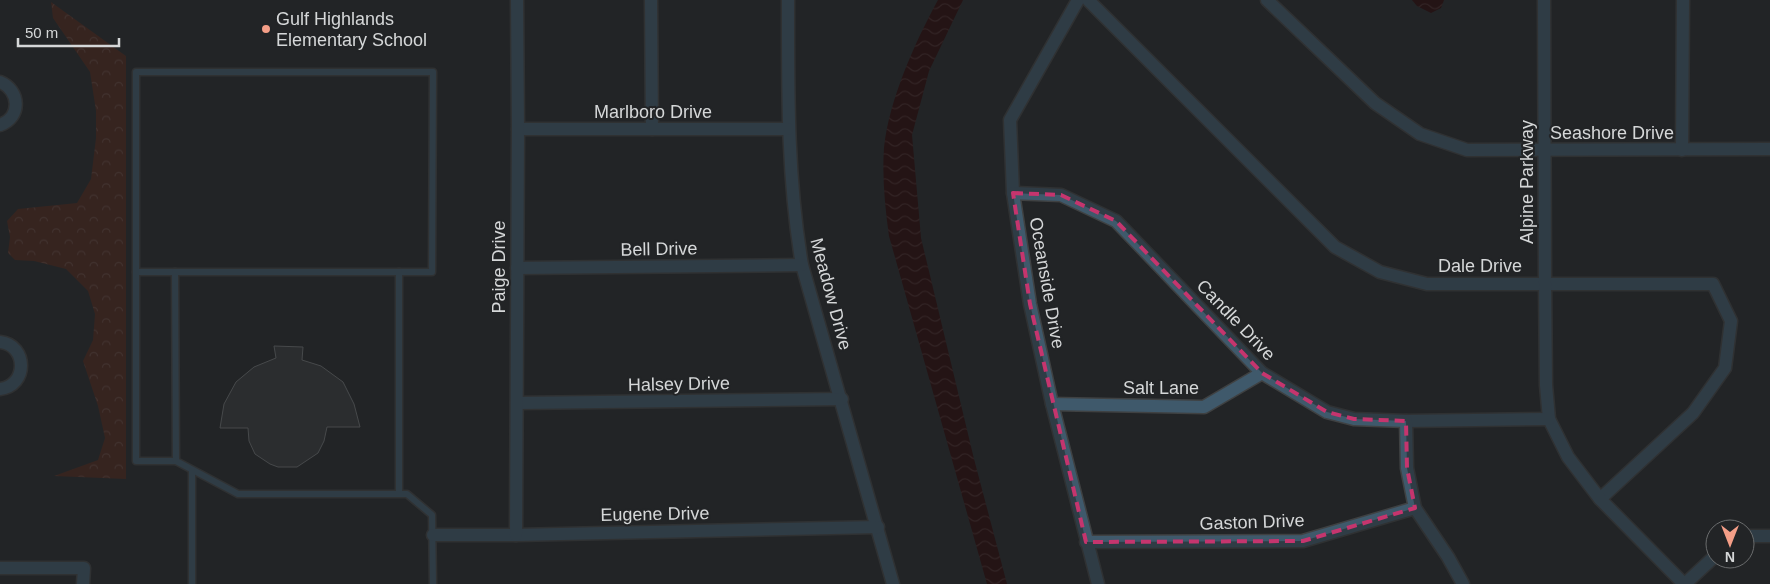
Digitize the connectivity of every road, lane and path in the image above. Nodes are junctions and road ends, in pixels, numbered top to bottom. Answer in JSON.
{"nodes":[{"id":1,"x":517,"y":0,"type":"edge"},
{"id":2,"x":651,"y":0,"type":"edge"},
{"id":3,"x":1078,"y":0,"type":"edge"},
{"id":4,"x":1088,"y":0,"type":"edge"},
{"id":5,"x":1267,"y":0,"type":"edge"},
{"id":6,"x":1544,"y":0,"type":"edge"},
{"id":7,"x":1683,"y":0,"type":"edge"},
{"id":8,"x":790,"y":1,"type":"edge"},
{"id":9,"x":0,"y":82,"type":"edge"},
{"id":10,"x":0,"y":125,"type":"edge"},
{"id":11,"x":518,"y":129,"type":"junction"},
{"id":12,"x":652,"y":129,"type":"junction"},
{"id":13,"x":788,"y":129,"type":"junction"},
{"id":14,"x":1770,"y":149,"type":"edge"},
{"id":15,"x":1545,"y":150,"type":"junction"},
{"id":16,"x":1682,"y":150,"type":"junction"},
{"id":17,"x":1013,"y":193,"type":"junction"},
{"id":18,"x":802,"y":265,"type":"junction"},
{"id":19,"x":517,"y":268,"type":"junction"},
{"id":20,"x":136,"y":272,"type":"junction"},
{"id":21,"x":175,"y":272,"type":"junction"},
{"id":22,"x":399,"y":272,"type":"junction"},
{"id":23,"x":1544,"y":283,"type":"junction"},
{"id":24,"x":0,"y":342,"type":"edge"},
{"id":25,"x":1262,"y":374,"type":"junction"},
{"id":26,"x":0,"y":389,"type":"edge"},
{"id":27,"x":842,"y":399,"type":"junction"},
{"id":28,"x":517,"y":403,"type":"junction"},
{"id":29,"x":1052,"y":404,"type":"junction"},
{"id":30,"x":1549,"y":419,"type":"junction"},
{"id":31,"x":1406,"y":421,"type":"junction"},
{"id":32,"x":176,"y":461,"type":"junction"},
{"id":33,"x":192,"y":470,"type":"junction"},
{"id":34,"x":399,"y":494,"type":"junction"},
{"id":35,"x":1600,"y":499,"type":"junction"},
{"id":36,"x":1415,"y":508,"type":"junction"},
{"id":37,"x":878,"y":527,"type":"junction"},
{"id":38,"x":433,"y":535,"type":"junction"},
{"id":39,"x":516,"y":535,"type":"junction"},
{"id":40,"x":1755,"y":536,"type":"edge"},
{"id":41,"x":1770,"y":536,"type":"edge"},
{"id":42,"x":1086,"y":542,"type":"junction"},
{"id":43,"x":1705,"y":565,"type":"edge"},
{"id":44,"x":0,"y":568,"type":"edge"},
{"id":45,"x":83,"y":584,"type":"edge"},
{"id":46,"x":192,"y":584,"type":"edge"},
{"id":47,"x":433,"y":584,"type":"edge"},
{"id":48,"x":893,"y":584,"type":"edge"},
{"id":49,"x":1098,"y":584,"type":"edge"},
{"id":50,"x":1463,"y":584,"type":"edge"},
{"id":51,"x":1684,"y":584,"type":"edge"}],
"edges":[{"from":1,"to":11,"type":"street","name":"Paige Drive"},
{"from":2,"to":12,"type":"street"},
{"from":3,"to":17,"type":"street","name":"Oceanside Drive"},
{"from":4,"to":23,"type":"street","name":"Dale Drive"},
{"from":5,"to":15,"type":"street","name":"Seashore Drive"},
{"from":6,"to":15,"type":"street","name":"Alpine Parkway"},
{"from":7,"to":16,"type":"street"},
{"from":8,"to":13,"type":"street","name":"Meadow Drive"},
{"from":9,"to":10,"type":"street"},
{"from":11,"to":12,"type":"street","name":"Marlboro Drive"},
{"from":11,"to":19,"type":"street","name":"Paige Drive"},
{"from":12,"to":13,"type":"street","name":"Marlboro Drive"},
{"from":13,"to":18,"type":"street","name":"Meadow Drive"},
{"from":14,"to":16,"type":"street","name":"Seashore Drive"},
{"from":15,"to":16,"type":"street","name":"Seashore Drive"},
{"from":15,"to":23,"type":"street","name":"Alpine Parkway"},
{"from":17,"to":25,"type":"street","name":"Candle Drive"},
{"from":17,"to":29,"type":"street","name":"Oceanside Drive"},
{"from":18,"to":19,"type":"street","name":"Bell Drive"},
{"from":18,"to":27,"type":"street","name":"Meadow Drive"},
{"from":19,"to":28,"type":"street","name":"Paige Drive"},
{"from":20,"to":21,"type":"lane"},
{"from":20,"to":22,"type":"lane"},
{"from":20,"to":32,"type":"lane"},
{"from":21,"to":22,"type":"lane"},
{"from":21,"to":32,"type":"lane"},
{"from":22,"to":34,"type":"lane"},
{"from":23,"to":30,"type":"street","name":"Alpine Parkway"},
{"from":23,"to":35,"type":"street","name":"Dale Drive"},
{"from":24,"to":26,"type":"street"},
{"from":25,"to":29,"type":"street","name":"Salt Lane"},
{"from":25,"to":31,"type":"street","name":"Candle Drive"},
{"from":27,"to":28,"type":"street","name":"Halsey Drive"},
{"from":27,"to":37,"type":"street","name":"Meadow Drive"},
{"from":28,"to":39,"type":"street","name":"Paige Drive"},
{"from":29,"to":42,"type":"street","name":"Oceanside Drive"},
{"from":30,"to":31,"type":"street","name":"Candle Drive"},
{"from":30,"to":35,"type":"street","name":"Alpine Parkway"},
{"from":31,"to":36,"type":"street"},
{"from":32,"to":33,"type":"lane"},
{"from":33,"to":34,"type":"lane"},
{"from":33,"to":46,"type":"lane"},
{"from":34,"to":38,"type":"lane"},
{"from":35,"to":51,"type":"street","name":"Alpine Parkway"},
{"from":36,"to":42,"type":"street","name":"Gaston Drive"},
{"from":36,"to":50,"type":"street"},
{"from":37,"to":39,"type":"street","name":"Eugene Drive"},
{"from":37,"to":48,"type":"street","name":"Meadow Drive"},
{"from":38,"to":39,"type":"street","name":"Eugene Drive"},
{"from":38,"to":47,"type":"lane"},
{"from":40,"to":41,"type":"street"},
{"from":42,"to":49,"type":"street","name":"Oceanside Drive"},
{"from":43,"to":51,"type":"street"},
{"from":44,"to":45,"type":"street"}]}
